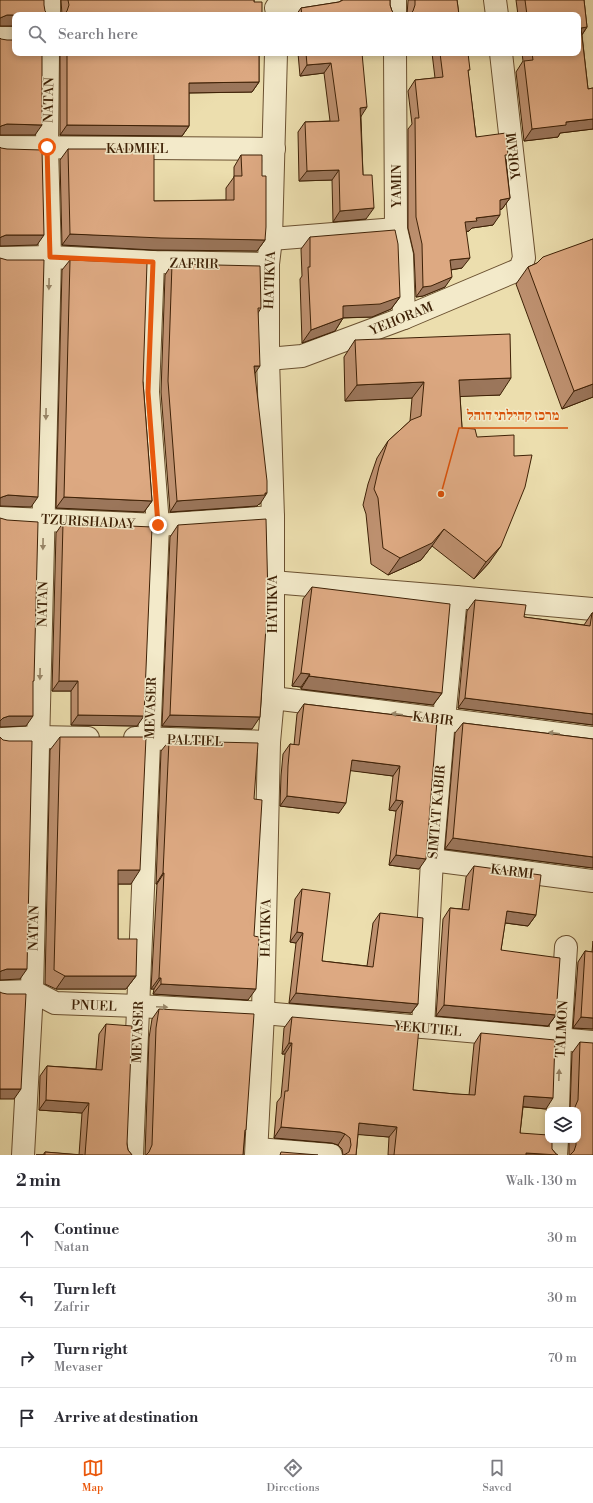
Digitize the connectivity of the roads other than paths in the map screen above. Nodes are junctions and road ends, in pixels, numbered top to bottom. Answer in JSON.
{"nodes":[{"id":1,"x":49,"y":0,"type":"edge"},
{"id":2,"x":330,"y":0,"type":"edge"},
{"id":3,"x":394,"y":0,"type":"edge"},
{"id":4,"x":495,"y":0,"type":"edge"},
{"id":5,"x":276,"y":8,"type":"edge"},
{"id":6,"x":49,"y":12,"type":"edge"},
{"id":7,"x":395,"y":12,"type":"edge"},
{"id":8,"x":497,"y":12,"type":"edge"},
{"id":9,"x":0,"y":38,"type":"edge"},
{"id":10,"x":12,"y":38,"type":"edge"},
{"id":11,"x":48,"y":56,"type":"edge"},
{"id":12,"x":276,"y":56,"type":"edge"},
{"id":13,"x":395,"y":56,"type":"edge"},
{"id":14,"x":501,"y":56,"type":"edge"},
{"id":15,"x":0,"y":147,"type":"edge"},
{"id":16,"x":47,"y":147,"type":"junction"},
{"id":17,"x":274,"y":149,"type":"junction"},
{"id":18,"x":396,"y":229,"type":"junction"},
{"id":19,"x":271,"y":239,"type":"junction"},
{"id":20,"x":50,"y":257,"type":"junction"},
{"id":21,"x":0,"y":258,"type":"edge"},
{"id":22,"x":524,"y":258,"type":"joint"},
{"id":23,"x":153,"y":262,"type":"junction"},
{"id":24,"x":268,"y":264,"type":"junction"},
{"id":25,"x":404,"y":318,"type":"junction"},
{"id":26,"x":268,"y":359,"type":"junction"},
{"id":27,"x":273,"y":517,"type":"junction"},
{"id":28,"x":0,"y":518,"type":"edge"},
{"id":29,"x":44,"y":519,"type":"junction"},
{"id":30,"x":158,"y":525,"type":"junction"},
{"id":31,"x":272,"y":582,"type":"junction"},
{"id":32,"x":456,"y":596,"type":"junction"},
{"id":33,"x":593,"y":609,"type":"edge"},
{"id":34,"x":273,"y":698,"type":"junction"},
{"id":35,"x":444,"y":719,"type":"junction"},
{"id":36,"x":38,"y":737,"type":"junction"},
{"id":37,"x":148,"y":738,"type":"junction"},
{"id":38,"x":593,"y":738,"type":"edge"},
{"id":39,"x":2,"y":739,"type":"edge"},
{"id":40,"x":269,"y":742,"type":"junction"},
{"id":41,"x":432,"y":860,"type":"junction"},
{"id":42,"x":593,"y":881,"type":"edge"},
{"id":43,"x":566,"y":947,"type":"dead end"},
{"id":44,"x":32,"y":991,"type":"junction"},
{"id":45,"x":0,"y":992,"type":"edge"},
{"id":46,"x":138,"y":1006,"type":"junction"},
{"id":47,"x":263,"y":1013,"type":"junction"},
{"id":48,"x":423,"y":1028,"type":"junction"},
{"id":49,"x":560,"y":1040,"type":"junction"},
{"id":50,"x":593,"y":1042,"type":"edge"},
{"id":51,"x":558,"y":1107,"type":"edge"},
{"id":52,"x":557,"y":1143,"type":"edge"},
{"id":53,"x":256,"y":1152,"type":"edge"},
{"id":54,"x":23,"y":1155,"type":"edge"},
{"id":55,"x":132,"y":1155,"type":"edge"},
{"id":56,"x":330,"y":1155,"type":"edge"},
{"id":57,"x":556,"y":1155,"type":"edge"}],
"edges":[{"from":1,"to":6,"type":"street"},
{"from":2,"to":5,"type":"street"},
{"from":3,"to":7,"type":"street"},
{"from":4,"to":8,"type":"street"},
{"from":9,"to":10,"type":"street"},
{"from":11,"to":16,"type":"street","name":"NATAN"},
{"from":12,"to":17,"type":"street","name":"HATIKVA"},
{"from":13,"to":18,"type":"street","name":"YAMIN"},
{"from":14,"to":22,"type":"street","name":"YORAM"},
{"from":15,"to":16,"type":"street","name":"KADMIEL"},
{"from":16,"to":17,"type":"street","name":"KADMIEL"},
{"from":16,"to":20,"type":"street","name":"NATAN"},
{"from":17,"to":19,"type":"street","name":"HATIKVA"},
{"from":18,"to":19,"type":"street"},
{"from":18,"to":25,"type":"street","name":"YAMIN"},
{"from":19,"to":24,"type":"street","name":"HATIKVA"},
{"from":20,"to":21,"type":"street","name":"ZAFRIR"},
{"from":20,"to":23,"type":"street","name":"ZAFRIR"},
{"from":20,"to":29,"type":"street","name":"NATAN","one_way":true},
{"from":22,"to":25,"type":"street","name":"YEHORAM"},
{"from":23,"to":24,"type":"street","name":"ZAFRIR"},
{"from":23,"to":30,"type":"street","name":"MEVASER"},
{"from":24,"to":26,"type":"street","name":"HATIKVA"},
{"from":25,"to":26,"type":"street","name":"YEHORAM"},
{"from":26,"to":27,"type":"street","name":"HATIKVA"},
{"from":27,"to":30,"type":"street","name":"TZURISHADAY"},
{"from":27,"to":31,"type":"street","name":"HATIKVA"},
{"from":28,"to":29,"type":"street","name":"TZURISHADAY"},
{"from":29,"to":30,"type":"street","name":"TZURISHADAY"},
{"from":29,"to":36,"type":"street","name":"NATAN","one_way":true},
{"from":30,"to":37,"type":"street","name":"MEVASER"},
{"from":31,"to":32,"type":"street"},
{"from":31,"to":34,"type":"street","name":"HATIKVA"},
{"from":32,"to":33,"type":"street"},
{"from":32,"to":35,"type":"street","name":"SIMTAT KABIR"},
{"from":35,"to":34,"type":"street","name":"KABIR","one_way":true},
{"from":34,"to":40,"type":"street","name":"HATIKVA"},
{"from":38,"to":35,"type":"street","name":"KABIR","one_way":true},
{"from":35,"to":41,"type":"street","name":"SIMTAT KABIR"},
{"from":36,"to":37,"type":"street","name":"PALTIEL"},
{"from":36,"to":39,"type":"street","name":"PALTIEL"},
{"from":36,"to":44,"type":"street","name":"NATAN"},
{"from":37,"to":40,"type":"street","name":"PALTIEL"},
{"from":37,"to":46,"type":"street","name":"MEVASER"},
{"from":40,"to":47,"type":"street","name":"HATIKVA"},
{"from":41,"to":42,"type":"street","name":"KARMI"},
{"from":41,"to":48,"type":"street","name":"SIMTAT KABIR"},
{"from":43,"to":49,"type":"street","name":"TALMON"},
{"from":44,"to":45,"type":"street","name":"PNUEL"},
{"from":44,"to":46,"type":"street","name":"PNUEL"},
{"from":44,"to":54,"type":"street","name":"NATAN"},
{"from":46,"to":47,"type":"street","name":"PNUEL","one_way":true},
{"from":46,"to":55,"type":"street","name":"MEVASER"},
{"from":47,"to":48,"type":"street","name":"YEKUTIEL"},
{"from":47,"to":53,"type":"street","name":"HATIKVA"},
{"from":48,"to":49,"type":"street","name":"YEKUTIEL"},
{"from":49,"to":50,"type":"street","name":"YEKUTIEL"},
{"from":51,"to":49,"type":"street","name":"TALMON","one_way":true},
{"from":52,"to":57,"type":"street"},
{"from":53,"to":56,"type":"street"}]}
